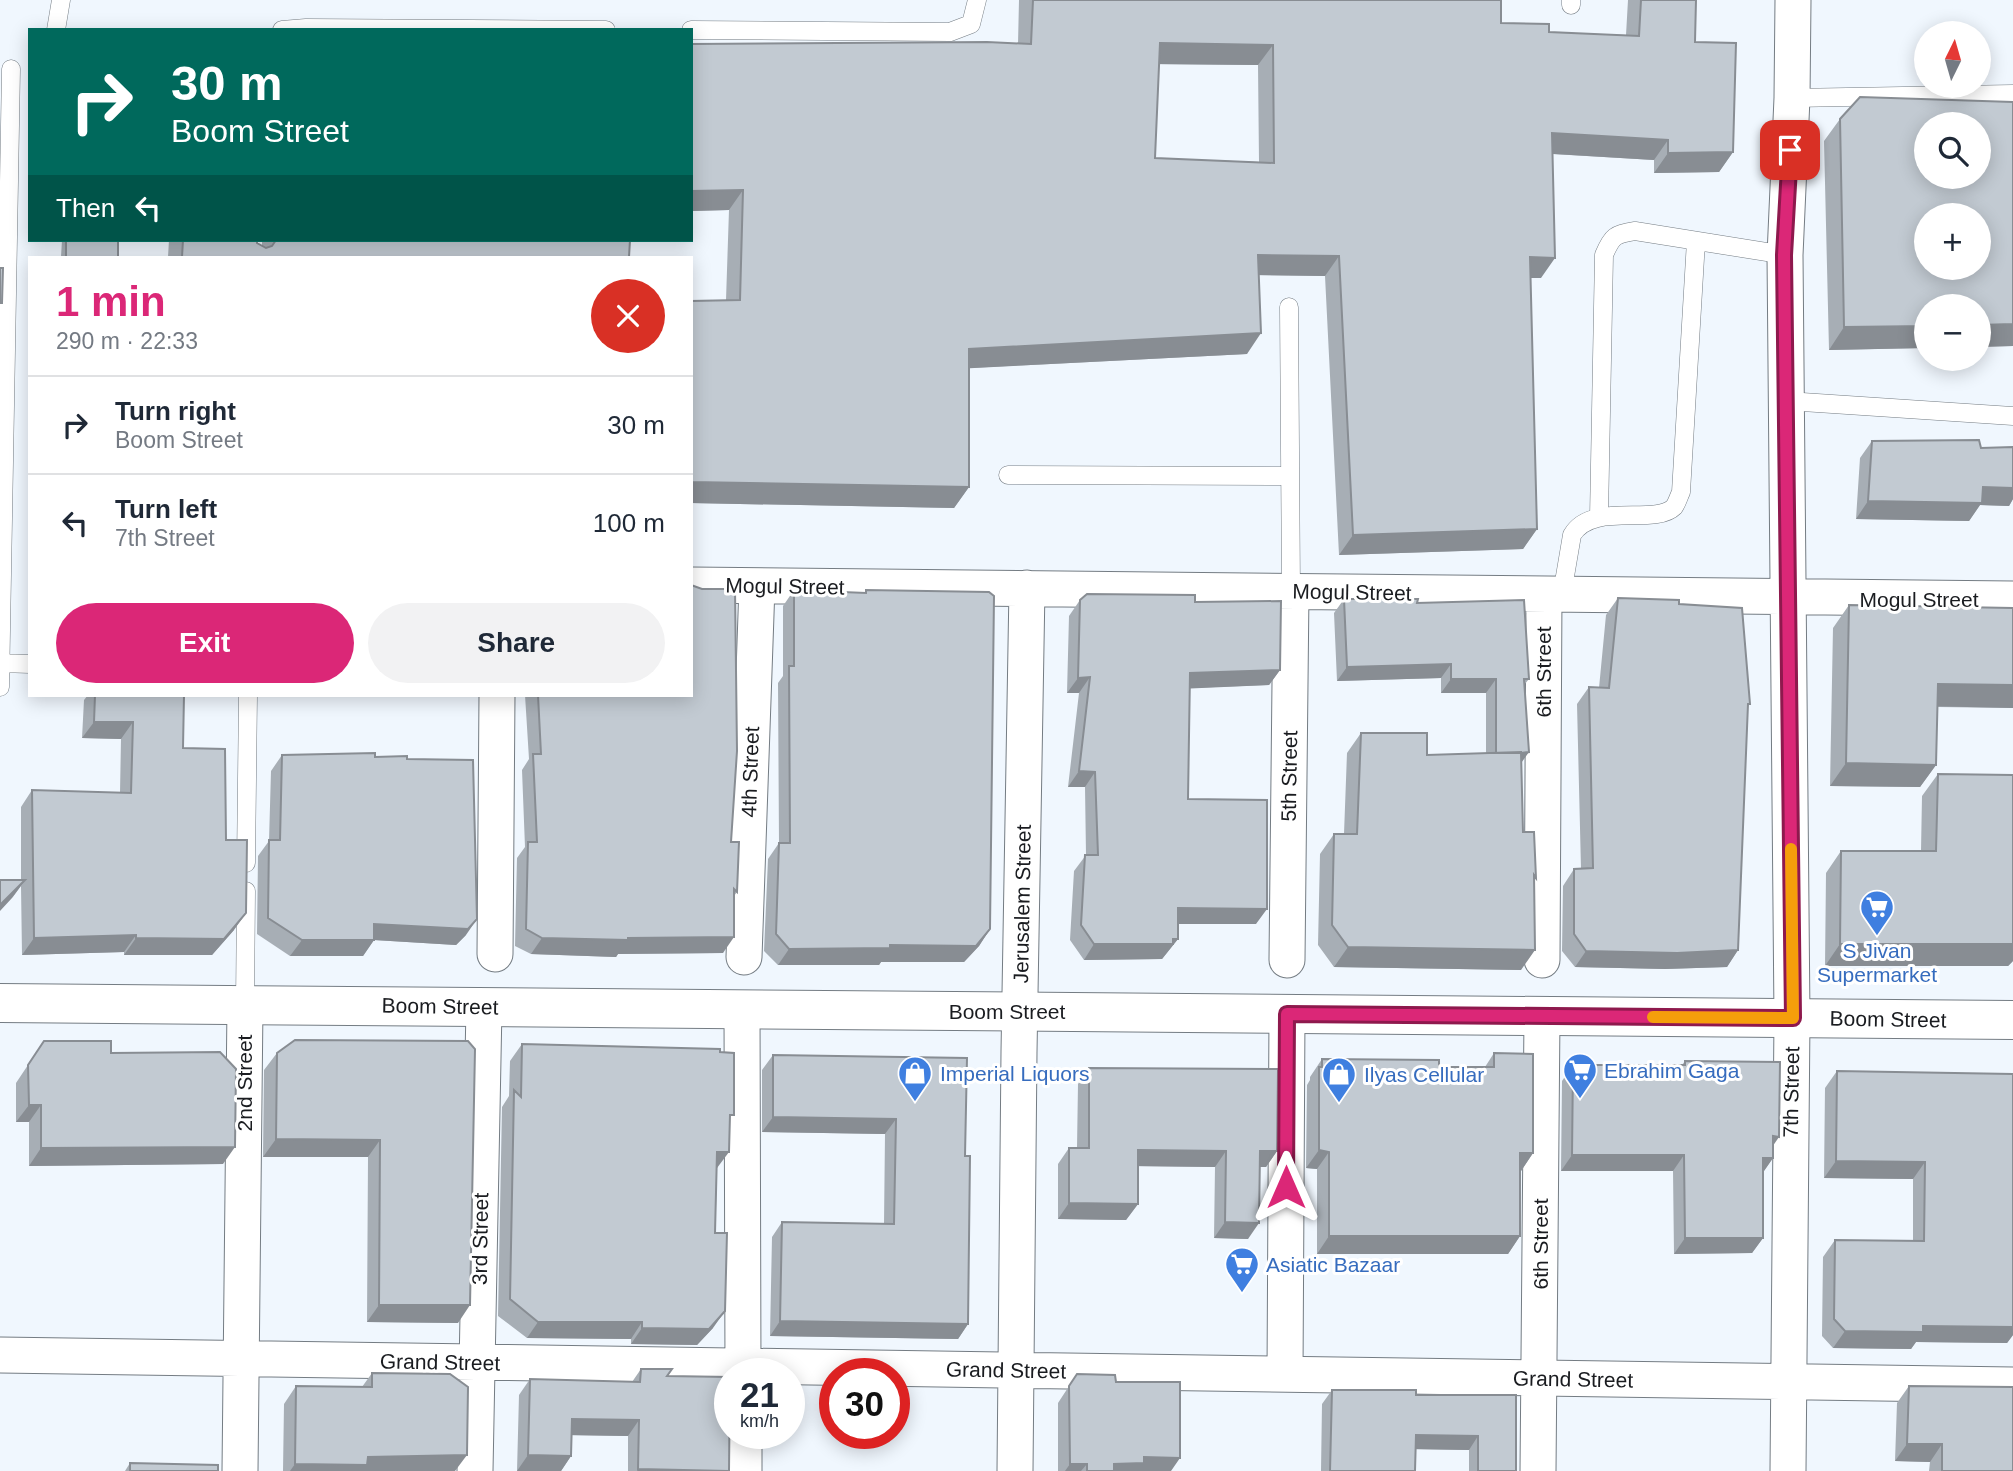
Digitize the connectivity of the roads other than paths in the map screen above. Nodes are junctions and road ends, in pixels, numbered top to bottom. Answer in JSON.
{"nodes":[{"id":1,"x":61,"y":0,"type":"edge"},
{"id":2,"x":977,"y":0,"type":"edge"},
{"id":3,"x":1793,"y":0,"type":"edge"},
{"id":4,"x":56,"y":28,"type":"edge"},
{"id":5,"x":693,"y":30,"type":"edge"},
{"id":6,"x":6,"y":69,"type":"edge"},
{"id":7,"x":28,"y":69,"type":"edge"},
{"id":8,"x":2013,"y":94,"type":"edge"},
{"id":9,"x":1792,"y":98,"type":"junction"},
{"id":10,"x":1696,"y":241,"type":"junction"},
{"id":11,"x":1784,"y":255,"type":"junction"},
{"id":12,"x":1289,"y":307,"type":"dead end"},
{"id":13,"x":1787,"y":401,"type":"junction"},
{"id":14,"x":2013,"y":416,"type":"edge"},
{"id":15,"x":1008,"y":475,"type":"dead end"},
{"id":16,"x":1290,"y":476,"type":"junction"},
{"id":17,"x":1599,"y":517,"type":"junction"},
{"id":18,"x":693,"y":585,"type":"edge"},
{"id":19,"x":757,"y":586,"type":"junction"},
{"id":20,"x":1027,"y":588,"type":"junction"},
{"id":21,"x":1291,"y":591,"type":"junction"},
{"id":22,"x":1553,"y":594,"type":"junction"},
{"id":23,"x":1789,"y":598,"type":"junction"},
{"id":24,"x":2013,"y":599,"type":"edge"},
{"id":25,"x":1,"y":663,"type":"edge"},
{"id":26,"x":28,"y":664,"type":"edge"},
{"id":27,"x":0,"y":687,"type":"edge"},
{"id":28,"x":248,"y":697,"type":"edge"},
{"id":29,"x":497,"y":697,"type":"edge"},
{"id":30,"x":495,"y":954,"type":"dead end"},
{"id":31,"x":744,"y":957,"type":"dead end"},
{"id":32,"x":1287,"y":960,"type":"dead end"},
{"id":33,"x":1542,"y":960,"type":"dead end"},
{"id":34,"x":0,"y":1003,"type":"edge"},
{"id":35,"x":245,"y":1005,"type":"junction"},
{"id":36,"x":484,"y":1007,"type":"junction"},
{"id":37,"x":743,"y":1009,"type":"junction"},
{"id":38,"x":1020,"y":1011,"type":"junction"},
{"id":39,"x":1287,"y":1014,"type":"junction"},
{"id":40,"x":1542,"y":1016,"type":"junction"},
{"id":41,"x":1793,"y":1018,"type":"junction"},
{"id":42,"x":2013,"y":1020,"type":"edge"},
{"id":43,"x":0,"y":1355,"type":"edge"},
{"id":44,"x":743,"y":1358,"type":"edge"},
{"id":45,"x":242,"y":1359,"type":"junction"},
{"id":46,"x":477,"y":1363,"type":"junction"},
{"id":47,"x":714,"y":1369,"type":"edge"},
{"id":48,"x":805,"y":1370,"type":"edge"},
{"id":49,"x":1016,"y":1370,"type":"junction"},
{"id":50,"x":1285,"y":1374,"type":"junction"},
{"id":51,"x":1539,"y":1378,"type":"junction"},
{"id":52,"x":1787,"y":1382,"type":"junction"},
{"id":53,"x":2013,"y":1385,"type":"edge"},
{"id":54,"x":744,"y":1449,"type":"edge"},
{"id":55,"x":240,"y":1471,"type":"edge"},
{"id":56,"x":475,"y":1471,"type":"edge"},
{"id":57,"x":744,"y":1471,"type":"edge"},
{"id":58,"x":1014,"y":1471,"type":"edge"},
{"id":59,"x":1538,"y":1471,"type":"edge"},
{"id":60,"x":1787,"y":1471,"type":"edge"}],
"edges":[{"from":1,"to":4,"type":"lane"},
{"from":2,"to":5,"type":"lane"},
{"from":3,"to":9,"type":"street","name":"7th Street"},
{"from":6,"to":7,"type":"lane"},
{"from":6,"to":25,"type":"lane"},
{"from":8,"to":9,"type":"lane"},
{"from":9,"to":11,"type":"street","name":"7th Street"},
{"from":10,"to":11,"type":"lane"},
{"from":10,"to":17,"type":"lane"},
{"from":10,"to":17,"type":"lane"},
{"from":11,"to":13,"type":"street","name":"7th Street"},
{"from":12,"to":16,"type":"lane"},
{"from":13,"to":14,"type":"lane"},
{"from":13,"to":23,"type":"street","name":"7th Street"},
{"from":15,"to":16,"type":"lane"},
{"from":16,"to":21,"type":"lane"},
{"from":17,"to":22,"type":"lane"},
{"from":18,"to":19,"type":"street","name":"Mogul Street"},
{"from":19,"to":20,"type":"street","name":"Mogul Street"},
{"from":19,"to":31,"type":"street","name":"4th Street"},
{"from":20,"to":21,"type":"street","name":"Mogul Street"},
{"from":20,"to":38,"type":"street","name":"Jerusalem Street"},
{"from":21,"to":22,"type":"street","name":"Mogul Street"},
{"from":21,"to":32,"type":"street","name":"5th Street"},
{"from":22,"to":23,"type":"street","name":"Mogul Street"},
{"from":22,"to":33,"type":"street","name":"6th Street"},
{"from":23,"to":24,"type":"street","name":"Mogul Street"},
{"from":23,"to":41,"type":"street","name":"7th Street"},
{"from":25,"to":26,"type":"lane"},
{"from":25,"to":27,"type":"lane"},
{"from":28,"to":35,"type":"lane","name":"2nd Street"},
{"from":29,"to":30,"type":"street"},
{"from":34,"to":35,"type":"main road","name":"Boom Street"},
{"from":35,"to":36,"type":"main road","name":"Boom Street"},
{"from":35,"to":45,"type":"street","name":"2nd Street"},
{"from":36,"to":37,"type":"main road","name":"Boom Street"},
{"from":36,"to":46,"type":"street","name":"3rd Street"},
{"from":37,"to":38,"type":"main road","name":"Boom Street"},
{"from":37,"to":44,"type":"street"},
{"from":38,"to":39,"type":"main road","name":"Boom Street"},
{"from":38,"to":49,"type":"street","name":"Jerusalem Street"},
{"from":39,"to":40,"type":"main road","name":"Boom Street"},
{"from":39,"to":50,"type":"street"},
{"from":40,"to":41,"type":"main road","name":"Boom Street"},
{"from":40,"to":51,"type":"street","name":"6th Street"},
{"from":41,"to":42,"type":"main road","name":"Boom Street"},
{"from":41,"to":52,"type":"street","name":"7th Street"},
{"from":43,"to":45,"type":"street","name":"Grand Street"},
{"from":45,"to":46,"type":"street","name":"Grand Street"},
{"from":45,"to":55,"type":"street","name":"2nd Street"},
{"from":46,"to":47,"type":"street","name":"Grand Street"},
{"from":46,"to":56,"type":"street","name":"3rd Street"},
{"from":48,"to":49,"type":"street","name":"Grand Street"},
{"from":49,"to":50,"type":"street","name":"Grand Street"},
{"from":49,"to":58,"type":"street","name":"Jerusalem Street"},
{"from":50,"to":51,"type":"street","name":"Grand Street"},
{"from":51,"to":52,"type":"street","name":"Grand Street"},
{"from":51,"to":59,"type":"street","name":"6th Street"},
{"from":52,"to":53,"type":"street","name":"Grand Street"},
{"from":52,"to":60,"type":"street","name":"7th Street"},
{"from":54,"to":57,"type":"street"}]}
